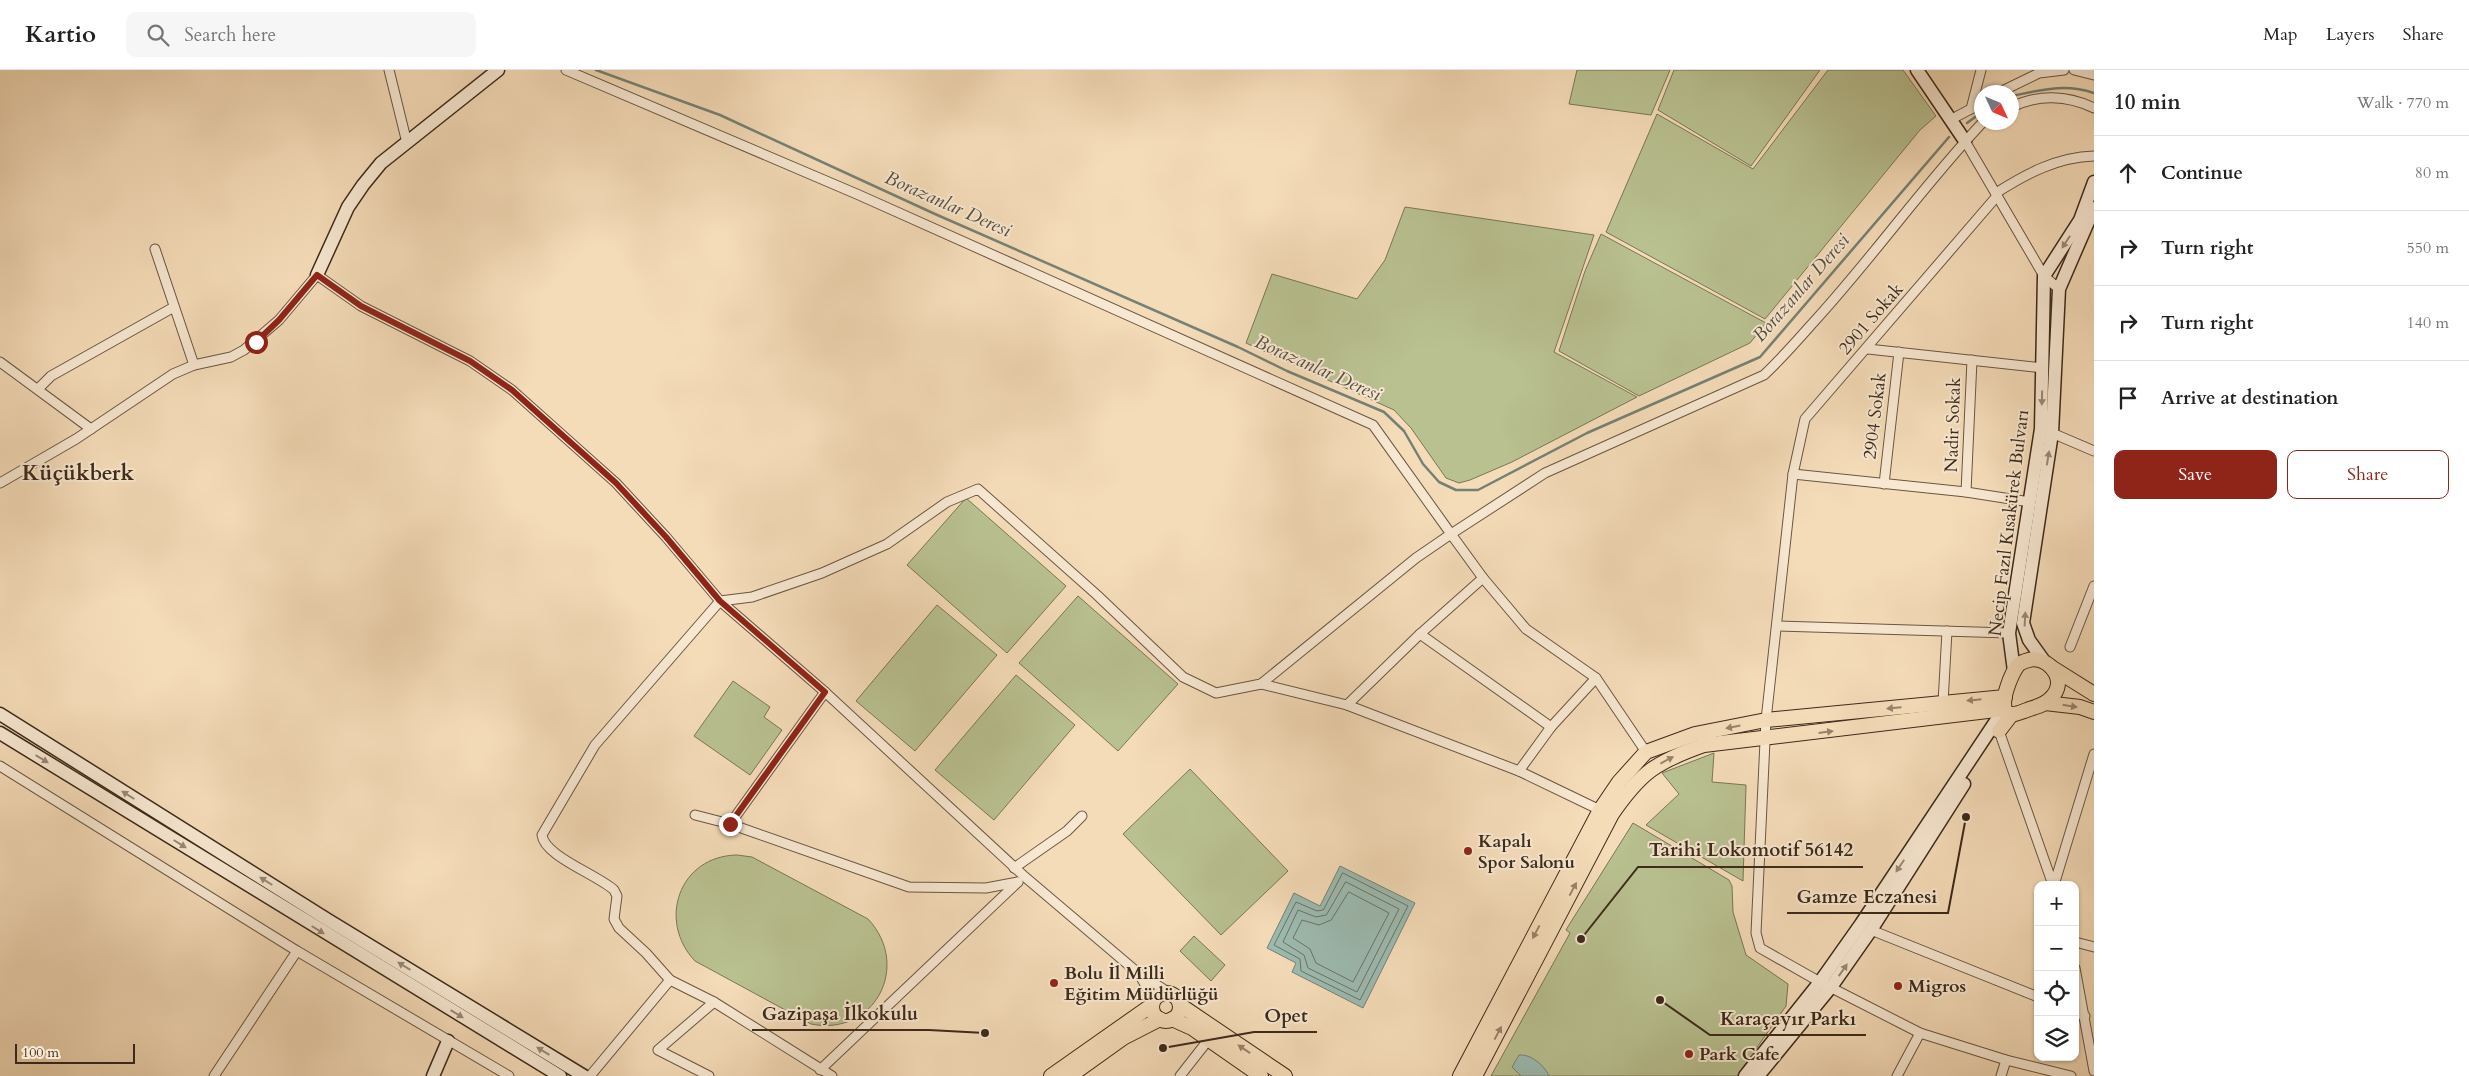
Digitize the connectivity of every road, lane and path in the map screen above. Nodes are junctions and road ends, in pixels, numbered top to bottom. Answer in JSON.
{"nodes":[{"id":1,"x":389,"y":70,"type":"edge"},
{"id":2,"x":498,"y":70,"type":"edge"},
{"id":3,"x":566,"y":70,"type":"edge"},
{"id":4,"x":1917,"y":70,"type":"edge"},
{"id":5,"x":1981,"y":70,"type":"edge"},
{"id":6,"x":2064,"y":70,"type":"edge"},
{"id":7,"x":2074,"y":70,"type":"edge"},
{"id":8,"x":2094,"y":75,"type":"edge"},
{"id":9,"x":2014,"y":85,"type":"edge"},
{"id":10,"x":2019,"y":104,"type":"edge"},
{"id":11,"x":1974,"y":107,"type":"edge"},
{"id":12,"x":2094,"y":108,"type":"edge"},
{"id":13,"x":1971,"y":109,"type":"junction"},
{"id":14,"x":1952,"y":119,"type":"junction"},
{"id":15,"x":1975,"y":130,"type":"edge"},
{"id":16,"x":1965,"y":141,"type":"junction"},
{"id":17,"x":407,"y":143,"type":"junction"},
{"id":18,"x":2094,"y":156,"type":"edge"},
{"id":19,"x":2094,"y":182,"type":"edge"},
{"id":20,"x":1996,"y":194,"type":"junction"},
{"id":21,"x":2094,"y":208,"type":"edge"},
{"id":22,"x":155,"y":249,"type":"dead end"},
{"id":23,"x":317,"y":275,"type":"junction"},
{"id":24,"x":2044,"y":276,"type":"junction"},
{"id":25,"x":2059,"y":289,"type":"junction"},
{"id":26,"x":174,"y":307,"type":"junction"},
{"id":27,"x":1868,"y":349,"type":"junction"},
{"id":28,"x":1899,"y":352,"type":"junction"},
{"id":29,"x":1972,"y":360,"type":"junction"},
{"id":30,"x":0,"y":362,"type":"edge"},
{"id":31,"x":194,"y":365,"type":"junction"},
{"id":32,"x":2043,"y":368,"type":"junction"},
{"id":33,"x":38,"y":389,"type":"junction"},
{"id":34,"x":91,"y":429,"type":"junction"},
{"id":35,"x":2052,"y":433,"type":"junction"},
{"id":36,"x":2094,"y":451,"type":"edge"},
{"id":37,"x":1794,"y":474,"type":"junction"},
{"id":38,"x":0,"y":483,"type":"edge"},
{"id":39,"x":1884,"y":484,"type":"junction"},
{"id":40,"x":1966,"y":492,"type":"junction"},
{"id":41,"x":2030,"y":502,"type":"junction"},
{"id":42,"x":1451,"y":534,"type":"junction"},
{"id":43,"x":1483,"y":578,"type":"junction"},
{"id":44,"x":2094,"y":586,"type":"edge"},
{"id":45,"x":720,"y":601,"type":"junction"},
{"id":46,"x":1776,"y":626,"type":"junction"},
{"id":47,"x":1947,"y":631,"type":"junction"},
{"id":48,"x":2009,"y":633,"type":"junction"},
{"id":49,"x":1420,"y":634,"type":"junction"},
{"id":50,"x":2070,"y":647,"type":"dead end"},
{"id":51,"x":2048,"y":664,"type":"junction"},
{"id":52,"x":2014,"y":671,"type":"junction"},
{"id":53,"x":1596,"y":678,"type":"junction"},
{"id":54,"x":1260,"y":684,"type":"junction"},
{"id":55,"x":825,"y":692,"type":"junction"},
{"id":56,"x":2094,"y":694,"type":"edge"},
{"id":57,"x":2045,"y":702,"type":"junction"},
{"id":58,"x":1943,"y":703,"type":"junction"},
{"id":59,"x":1347,"y":705,"type":"junction"},
{"id":60,"x":2007,"y":707,"type":"junction"},
{"id":61,"x":2094,"y":712,"type":"edge"},
{"id":62,"x":0,"y":714,"type":"edge"},
{"id":63,"x":1766,"y":720,"type":"junction"},
{"id":64,"x":1552,"y":727,"type":"junction"},
{"id":65,"x":1999,"y":731,"type":"junction"},
{"id":66,"x":0,"y":733,"type":"edge"},
{"id":67,"x":1766,"y":739,"type":"junction"},
{"id":68,"x":1646,"y":752,"type":"junction"},
{"id":69,"x":2094,"y":754,"type":"edge"},
{"id":70,"x":0,"y":766,"type":"edge"},
{"id":71,"x":1519,"y":771,"type":"junction"},
{"id":72,"x":1600,"y":810,"type":"junction"},
{"id":73,"x":695,"y":815,"type":"dead end"},
{"id":74,"x":1082,"y":816,"type":"dead end"},
{"id":75,"x":730,"y":824,"type":"junction"},
{"id":76,"x":1014,"y":868,"type":"junction"},
{"id":77,"x":1022,"y":880,"type":"junction"},
{"id":78,"x":2052,"y":881,"type":"edge"},
{"id":79,"x":2054,"y":881,"type":"edge"},
{"id":80,"x":1871,"y":930,"type":"junction"},
{"id":81,"x":2079,"y":943,"type":"edge"},
{"id":82,"x":2094,"y":947,"type":"edge"},
{"id":83,"x":296,"y":951,"type":"junction"},
{"id":84,"x":2076,"y":971,"type":"edge"},
{"id":85,"x":1137,"y":972,"type":"junction"},
{"id":86,"x":670,"y":980,"type":"junction"},
{"id":87,"x":1825,"y":985,"type":"junction"},
{"id":88,"x":2034,"y":995,"type":"edge"},
{"id":89,"x":1176,"y":1000,"type":"junction"},
{"id":90,"x":714,"y":1002,"type":"junction"},
{"id":91,"x":1153,"y":1003,"type":"junction"},
{"id":92,"x":2079,"y":1014,"type":"edge"},
{"id":93,"x":2085,"y":1016,"type":"junction"},
{"id":94,"x":1166,"y":1019,"type":"junction"},
{"id":95,"x":1920,"y":1033,"type":"junction"},
{"id":96,"x":1208,"y":1039,"type":"junction"},
{"id":97,"x":448,"y":1041,"type":"junction"},
{"id":98,"x":2006,"y":1060,"type":"junction"},
{"id":99,"x":820,"y":1070,"type":"junction"},
{"id":100,"x":2094,"y":1071,"type":"edge"},
{"id":101,"x":214,"y":1076,"type":"edge"},
{"id":102,"x":433,"y":1076,"type":"edge"},
{"id":103,"x":509,"y":1076,"type":"edge"},
{"id":104,"x":560,"y":1076,"type":"edge"},
{"id":105,"x":584,"y":1076,"type":"edge"},
{"id":106,"x":590,"y":1076,"type":"edge"},
{"id":107,"x":709,"y":1076,"type":"edge"},
{"id":108,"x":832,"y":1076,"type":"edge"},
{"id":109,"x":1051,"y":1076,"type":"edge"},
{"id":110,"x":1070,"y":1076,"type":"edge"},
{"id":111,"x":1180,"y":1076,"type":"edge"},
{"id":112,"x":1261,"y":1076,"type":"edge"},
{"id":113,"x":1285,"y":1076,"type":"edge"},
{"id":114,"x":1460,"y":1076,"type":"edge"},
{"id":115,"x":1475,"y":1076,"type":"edge"},
{"id":116,"x":1745,"y":1076,"type":"edge"},
{"id":117,"x":1758,"y":1076,"type":"edge"},
{"id":118,"x":1897,"y":1076,"type":"edge"},
{"id":119,"x":2001,"y":1076,"type":"edge"},
{"id":120,"x":2071,"y":1076,"type":"edge"}],
"edges":[{"from":1,"to":17,"type":"street"},
{"from":2,"to":17,"type":"main road"},
{"from":3,"to":42,"type":"street"},
{"from":4,"to":14,"type":"main road"},
{"from":5,"to":13,"type":"street"},
{"from":6,"to":9,"type":"street"},
{"from":7,"to":8,"type":"street"},
{"from":10,"to":12,"type":"street"},
{"from":11,"to":13,"type":"street"},
{"from":13,"to":14,"type":"street"},
{"from":14,"to":16,"type":"main road"},
{"from":15,"to":16,"type":"street"},
{"from":16,"to":20,"type":"street"},
{"from":16,"to":42,"type":"street"},
{"from":17,"to":23,"type":"main road"},
{"from":18,"to":20,"type":"street","name":"2901 Sokak"},
{"from":19,"to":24,"type":"main road","one_way":true},
{"from":20,"to":24,"type":"street"},
{"from":20,"to":27,"type":"street","name":"2901 Sokak"},
{"from":21,"to":25,"type":"main road","name":"Necip Fazıl Kısakürek Bulvarı"},
{"from":22,"to":26,"type":"street"},
{"from":23,"to":31,"type":"street"},
{"from":23,"to":45,"type":"street"},
{"from":24,"to":25,"type":"street"},
{"from":24,"to":32,"type":"main road","name":"Necip Fazıl Kısakürek Bulvarı"},
{"from":25,"to":35,"type":"main road","name":"Necip Fazıl Kısakürek Bulvarı"},
{"from":26,"to":31,"type":"street"},
{"from":26,"to":33,"type":"street"},
{"from":27,"to":28,"type":"street"},
{"from":27,"to":37,"type":"street","name":"2901 Sokak"},
{"from":28,"to":29,"type":"street"},
{"from":28,"to":39,"type":"street","name":"2904 Sokak"},
{"from":29,"to":32,"type":"street"},
{"from":29,"to":40,"type":"street","name":"Nadir Sokak"},
{"from":30,"to":33,"type":"street"},
{"from":31,"to":34,"type":"street"},
{"from":32,"to":41,"type":"main road","name":"Necip Fazıl Kısakürek Bulvarı","one_way":true},
{"from":33,"to":34,"type":"street"},
{"from":34,"to":38,"type":"street"},
{"from":35,"to":36,"type":"street"},
{"from":51,"to":35,"type":"main road","name":"Necip Fazıl Kısakürek Bulvarı","one_way":true},
{"from":37,"to":39,"type":"street"},
{"from":37,"to":46,"type":"street","name":"2901 Sokak"},
{"from":39,"to":40,"type":"street"},
{"from":40,"to":41,"type":"street"},
{"from":41,"to":48,"type":"main road","name":"Necip Fazıl Kısakürek Bulvarı"},
{"from":42,"to":43,"type":"street"},
{"from":42,"to":54,"type":"street"},
{"from":43,"to":49,"type":"street"},
{"from":43,"to":53,"type":"street"},
{"from":44,"to":50,"type":"street"},
{"from":45,"to":54,"type":"street"},
{"from":45,"to":55,"type":"street"},
{"from":45,"to":86,"type":"street"},
{"from":46,"to":47,"type":"street"},
{"from":46,"to":63,"type":"street","name":"2901 Sokak"},
{"from":47,"to":48,"type":"street"},
{"from":47,"to":58,"type":"street"},
{"from":48,"to":52,"type":"main road","name":"Necip Fazıl Kısakürek Bulvarı"},
{"from":49,"to":59,"type":"street"},
{"from":49,"to":64,"type":"street"},
{"from":51,"to":52,"type":"main road"},
{"from":51,"to":56,"type":"main road"},
{"from":51,"to":57,"type":"main road"},
{"from":52,"to":60,"type":"main road"},
{"from":53,"to":64,"type":"street"},
{"from":53,"to":68,"type":"street"},
{"from":54,"to":59,"type":"street"},
{"from":55,"to":75,"type":"street"},
{"from":55,"to":76,"type":"street"},
{"from":57,"to":60,"type":"main road"},
{"from":57,"to":61,"type":"main road","one_way":true},
{"from":60,"to":58,"type":"main road","one_way":true},
{"from":58,"to":63,"type":"main road","one_way":true},
{"from":59,"to":71,"type":"street"},
{"from":60,"to":65,"type":"main road"},
{"from":67,"to":60,"type":"main road","one_way":true},
{"from":60,"to":87,"type":"main road","one_way":true},
{"from":105,"to":62,"type":"main road","one_way":true},
{"from":63,"to":67,"type":"street","name":"2901 Sokak"},
{"from":63,"to":68,"type":"main road","one_way":true},
{"from":64,"to":71,"type":"street"},
{"from":65,"to":78,"type":"street"},
{"from":65,"to":80,"type":"main road"},
{"from":66,"to":104,"type":"main road","one_way":true},
{"from":67,"to":87,"type":"street","name":"2901 Sokak"},
{"from":115,"to":67,"type":"main road","one_way":true},
{"from":68,"to":72,"type":"main road"},
{"from":69,"to":79,"type":"street"},
{"from":70,"to":83,"type":"street"},
{"from":71,"to":72,"type":"street"},
{"from":72,"to":114,"type":"main road","one_way":true},
{"from":73,"to":75,"type":"street"},
{"from":74,"to":76,"type":"street"},
{"from":75,"to":77,"type":"street"},
{"from":76,"to":77,"type":"street"},
{"from":77,"to":85,"type":"street"},
{"from":77,"to":99,"type":"street"},
{"from":87,"to":80,"type":"main road","one_way":true},
{"from":80,"to":88,"type":"street"},
{"from":81,"to":82,"type":"street"},
{"from":83,"to":97,"type":"street"},
{"from":83,"to":101,"type":"street"},
{"from":84,"to":93,"type":"street"},
{"from":85,"to":89,"type":"street"},
{"from":85,"to":91,"type":"street"},
{"from":86,"to":90,"type":"street"},
{"from":86,"to":106,"type":"street"},
{"from":87,"to":95,"type":"street","name":"2901 Sokak"},
{"from":87,"to":116,"type":"main road"},
{"from":87,"to":117,"type":"main road"},
{"from":89,"to":91,"type":"main road"},
{"from":89,"to":94,"type":"main road"},
{"from":113,"to":89,"type":"main road","one_way":true},
{"from":90,"to":99,"type":"street"},
{"from":90,"to":107,"type":"street"},
{"from":91,"to":94,"type":"main road"},
{"from":91,"to":109,"type":"main road"},
{"from":92,"to":93,"type":"street"},
{"from":93,"to":100,"type":"street"},
{"from":94,"to":96,"type":"main road"},
{"from":94,"to":110,"type":"main road"},
{"from":95,"to":98,"type":"street","name":"2901 Sokak"},
{"from":95,"to":118,"type":"street"},
{"from":96,"to":111,"type":"street"},
{"from":96,"to":112,"type":"main road"},
{"from":97,"to":102,"type":"main road"},
{"from":97,"to":103,"type":"street"},
{"from":98,"to":119,"type":"street"},
{"from":98,"to":120,"type":"street","name":"2901 Sokak"},
{"from":99,"to":108,"type":"street"}]}
